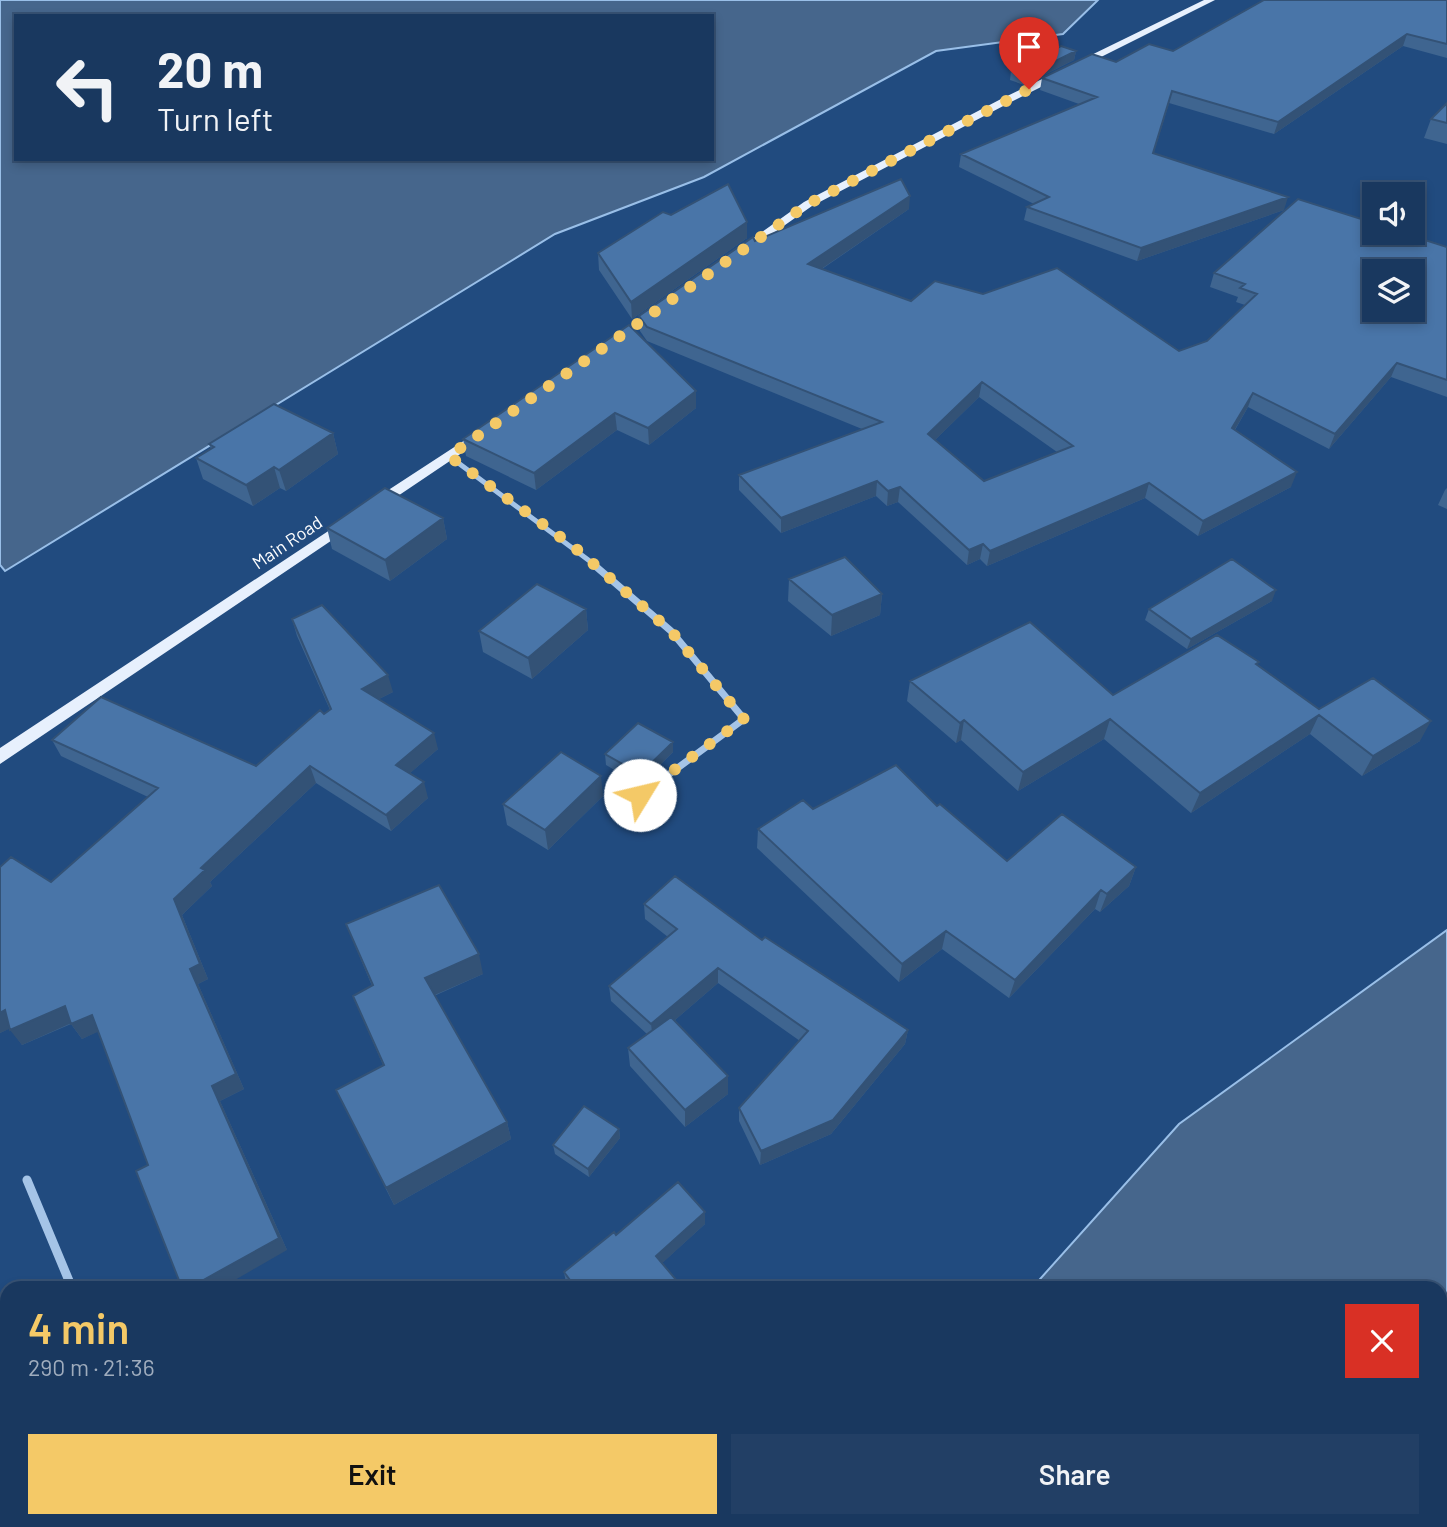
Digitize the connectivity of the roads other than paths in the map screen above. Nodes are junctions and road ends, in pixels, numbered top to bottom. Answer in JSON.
{"nodes":[{"id":1,"x":1211,"y":0,"type":"edge"},
{"id":2,"x":731,"y":258,"type":"edge"},
{"id":3,"x":492,"y":426,"type":"edge"},
{"id":4,"x":449,"y":456,"type":"junction"},
{"id":5,"x":0,"y":757,"type":"edge"},
{"id":6,"x":640,"y":795,"type":"dead end"},
{"id":7,"x":27,"y":1180,"type":"dead end"},
{"id":8,"x":66,"y":1281,"type":"edge"}],
"edges":[{"from":1,"to":2,"type":"main road"},
{"from":3,"to":4,"type":"main road","name":"Main Road"},
{"from":4,"to":5,"type":"main road","name":"Main Road"},
{"from":4,"to":6,"type":"street"},
{"from":7,"to":8,"type":"street"}]}
